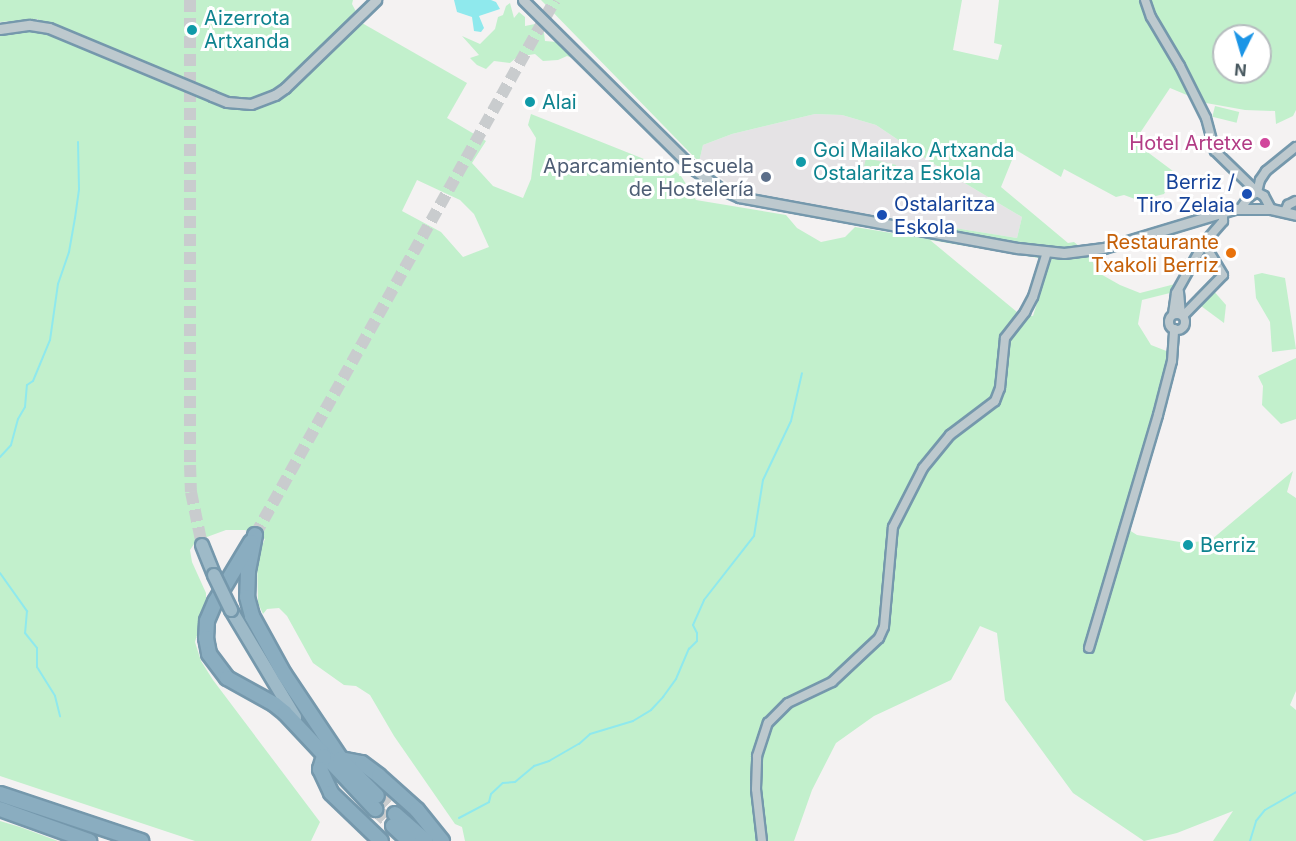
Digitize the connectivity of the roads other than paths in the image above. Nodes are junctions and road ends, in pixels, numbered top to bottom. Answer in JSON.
{"nodes":[{"id":1,"x":376,"y":0,"type":"edge"},
{"id":2,"x":523,"y":0,"type":"edge"},
{"id":3,"x":1145,"y":0,"type":"edge"},
{"id":4,"x":0,"y":29,"type":"edge"},
{"id":5,"x":1296,"y":147,"type":"edge"},
{"id":6,"x":1257,"y":192,"type":"junction"},
{"id":7,"x":1296,"y":201,"type":"edge"},
{"id":8,"x":1241,"y":208,"type":"junction"},
{"id":9,"x":1271,"y":209,"type":"junction"},
{"id":10,"x":1285,"y":211,"type":"junction"},
{"id":11,"x":1223,"y":212,"type":"junction"},
{"id":12,"x":1296,"y":215,"type":"edge"},
{"id":13,"x":1204,"y":243,"type":"junction"},
{"id":14,"x":1047,"y":252,"type":"junction"},
{"id":15,"x":1179,"y":315,"type":"junction"},
{"id":16,"x":1174,"y":329,"type":"junction"},
{"id":17,"x":202,"y":545,"type":"tunnel mouth"},
{"id":18,"x":1089,"y":648,"type":"dead end"},
{"id":19,"x":295,"y":717,"type":"junction"},
{"id":20,"x":324,"y":756,"type":"junction"},
{"id":21,"x":341,"y":759,"type":"junction"},
{"id":22,"x":0,"y":794,"type":"edge"},
{"id":23,"x":0,"y":809,"type":"edge"},
{"id":24,"x":89,"y":841,"type":"edge"},
{"id":25,"x":141,"y":841,"type":"edge"},
{"id":26,"x":381,"y":841,"type":"edge"},
{"id":27,"x":410,"y":841,"type":"edge"},
{"id":28,"x":426,"y":841,"type":"edge"},
{"id":29,"x":442,"y":841,"type":"edge"},
{"id":30,"x":762,"y":841,"type":"edge"}],
"edges":[{"from":1,"to":4,"type":"street"},
{"from":2,"to":14,"type":"street"},
{"from":3,"to":6,"type":"street"},
{"from":5,"to":6,"type":"street"},
{"from":6,"to":8,"type":"street"},
{"from":6,"to":9,"type":"street"},
{"from":7,"to":10,"type":"street"},
{"from":8,"to":9,"type":"street"},
{"from":8,"to":11,"type":"street"},
{"from":9,"to":10,"type":"street"},
{"from":10,"to":12,"type":"street"},
{"from":11,"to":13,"type":"street"},
{"from":11,"to":14,"type":"street"},
{"from":13,"to":15,"type":"street"},
{"from":13,"to":15,"type":"street"},
{"from":14,"to":30,"type":"street"},
{"from":15,"to":16,"type":"street"},
{"from":15,"to":16,"type":"street"},
{"from":16,"to":18,"type":"street"},
{"from":17,"to":19,"type":"highway","bridge":true},
{"from":19,"to":20,"type":"highway"},
{"from":19,"to":21,"type":"highway"},
{"from":20,"to":21,"type":"highway"},
{"from":20,"to":21,"type":"highway"},
{"from":20,"to":26,"type":"highway"},
{"from":21,"to":29,"type":"highway"},
{"from":22,"to":25,"type":"highway"},
{"from":23,"to":24,"type":"highway"},
{"from":27,"to":28,"type":"highway"}]}
